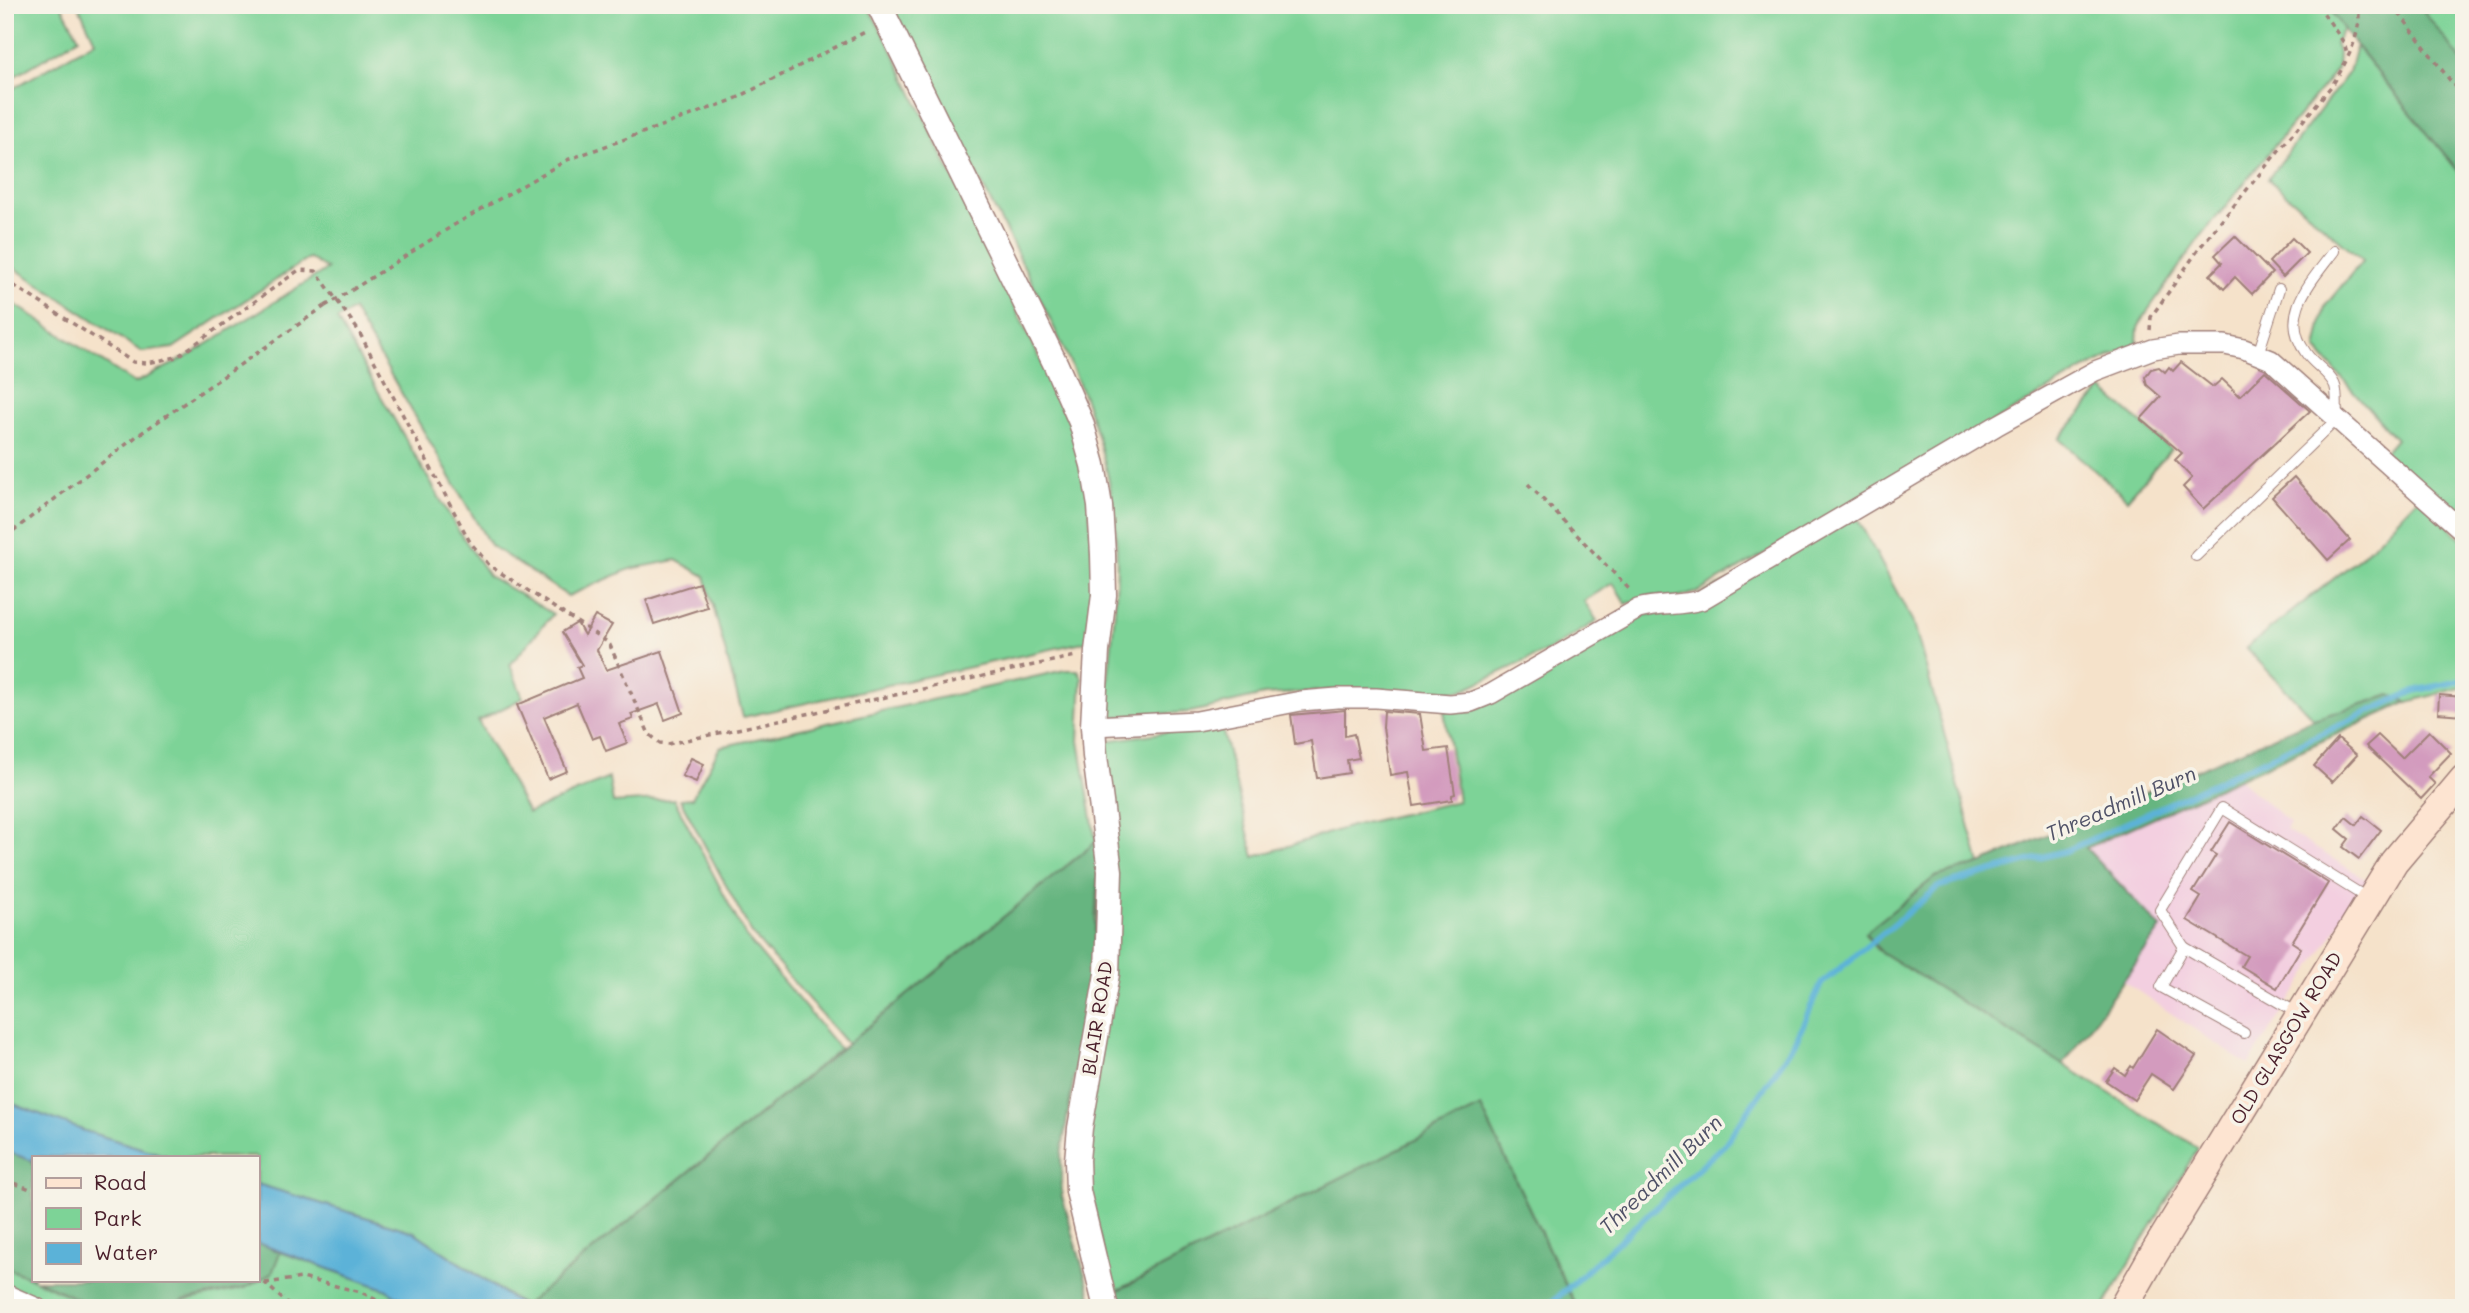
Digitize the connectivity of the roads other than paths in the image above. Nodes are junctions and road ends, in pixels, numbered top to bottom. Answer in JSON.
{"nodes":[{"id":1,"x":883,"y":12,"type":"edge"},
{"id":2,"x":2334,"y":251,"type":"dead end"},
{"id":3,"x":2279,"y":289,"type":"dead end"},
{"id":4,"x":2258,"y":354,"type":"junction"},
{"id":5,"x":2337,"y":419,"type":"junction"},
{"id":6,"x":2464,"y":532,"type":"edge"},
{"id":7,"x":2196,"y":556,"type":"dead end"},
{"id":8,"x":1093,"y":726,"type":"junction"},
{"id":9,"x":2464,"y":779,"type":"edge"},
{"id":10,"x":2371,"y":900,"type":"junction"},
{"id":11,"x":2184,"y":947,"type":"junction"},
{"id":12,"x":2300,"y":1014,"type":"junction"},
{"id":13,"x":2244,"y":1033,"type":"dead end"},
{"id":14,"x":5,"y":1294,"type":"edge"},
{"id":15,"x":37,"y":1308,"type":"edge"},
{"id":16,"x":1106,"y":1308,"type":"edge"},
{"id":17,"x":2123,"y":1308,"type":"edge"}],
"edges":[{"from":1,"to":8,"type":"street","name":"BLAIR ROAD"},
{"from":2,"to":5,"type":"lane"},
{"from":3,"to":4,"type":"lane"},
{"from":4,"to":5,"type":"street"},
{"from":4,"to":8,"type":"street"},
{"from":5,"to":6,"type":"street"},
{"from":5,"to":7,"type":"lane"},
{"from":8,"to":16,"type":"street","name":"BLAIR ROAD"},
{"from":9,"to":10,"type":"main road","name":"OLD GLASGOW ROAD"},
{"from":10,"to":11,"type":"lane"},
{"from":10,"to":12,"type":"main road","name":"OLD GLASGOW ROAD"},
{"from":11,"to":12,"type":"lane"},
{"from":11,"to":13,"type":"lane"},
{"from":12,"to":17,"type":"main road","name":"OLD GLASGOW ROAD"},
{"from":14,"to":15,"type":"street"}]}
